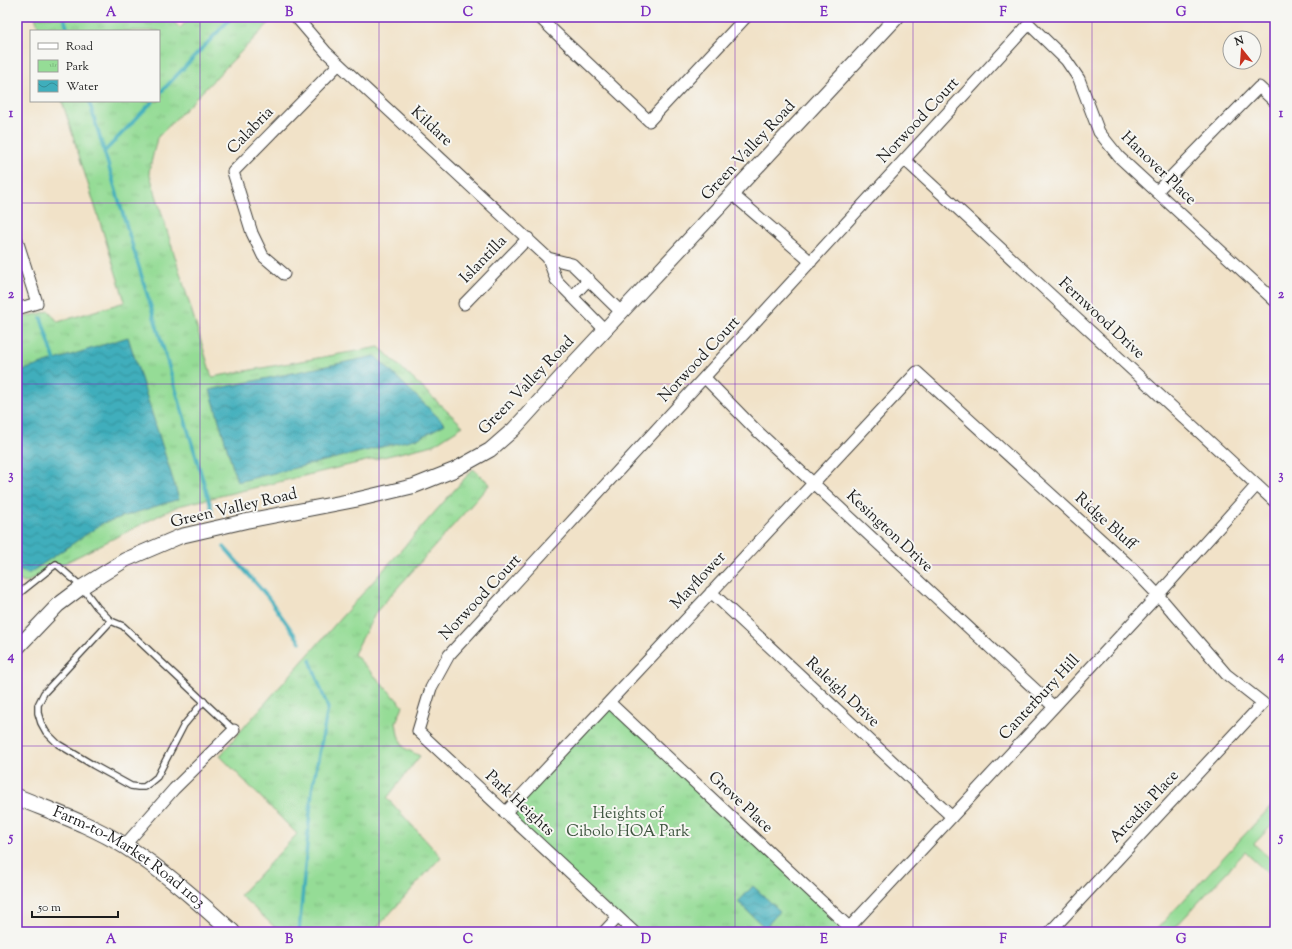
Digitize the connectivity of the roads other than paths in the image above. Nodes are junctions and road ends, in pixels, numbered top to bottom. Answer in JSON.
{"nodes":[{"id":1,"x":296,"y":17,"type":"edge"},
{"id":2,"x":539,"y":17,"type":"edge"},
{"id":3,"x":746,"y":17,"type":"edge"},
{"id":4,"x":897,"y":17,"type":"edge"},
{"id":5,"x":1029,"y":24,"type":"joint"},
{"id":6,"x":339,"y":64,"type":"junction"},
{"id":7,"x":1275,"y":102,"type":"edge"},
{"id":8,"x":905,"y":160,"type":"junction"},
{"id":9,"x":1157,"y":191,"type":"junction"},
{"id":10,"x":732,"y":194,"type":"junction"},
{"id":11,"x":528,"y":238,"type":"junction"},
{"id":12,"x":17,"y":240,"type":"edge"},
{"id":13,"x":548,"y":258,"type":"junction"},
{"id":14,"x":811,"y":262,"type":"junction"},
{"id":15,"x":284,"y":274,"type":"dead end"},
{"id":16,"x":589,"y":279,"type":"junction"},
{"id":17,"x":572,"y":298,"type":"junction"},
{"id":18,"x":1275,"y":301,"type":"edge"},
{"id":19,"x":464,"y":304,"type":"dead end"},
{"id":20,"x":17,"y":309,"type":"edge"},
{"id":21,"x":621,"y":312,"type":"junction"},
{"id":22,"x":604,"y":330,"type":"junction"},
{"id":23,"x":916,"y":372,"type":"joint"},
{"id":24,"x":705,"y":378,"type":"junction"},
{"id":25,"x":813,"y":483,"type":"junction"},
{"id":26,"x":1257,"y":485,"type":"junction"},
{"id":27,"x":1275,"y":502,"type":"edge"},
{"id":28,"x":82,"y":587,"type":"junction"},
{"id":29,"x":711,"y":592,"type":"junction"},
{"id":30,"x":17,"y":595,"type":"edge"},
{"id":31,"x":1158,"y":595,"type":"junction"},
{"id":32,"x":111,"y":621,"type":"junction"},
{"id":33,"x":17,"y":648,"type":"edge"},
{"id":34,"x":204,"y":701,"type":"junction"},
{"id":35,"x":609,"y":702,"type":"junction"},
{"id":36,"x":1263,"y":703,"type":"joint"},
{"id":37,"x":1054,"y":707,"type":"junction"},
{"id":38,"x":234,"y":730,"type":"joint"},
{"id":39,"x":418,"y":731,"type":"joint"},
{"id":40,"x":17,"y":797,"type":"edge"},
{"id":41,"x":505,"y":813,"type":"junction"},
{"id":42,"x":952,"y":817,"type":"junction"},
{"id":43,"x":124,"y":846,"type":"junction"},
{"id":44,"x":618,"y":917,"type":"junction"},
{"id":45,"x":226,"y":929,"type":"edge"},
{"id":46,"x":847,"y":930,"type":"edge"},
{"id":47,"x":604,"y":932,"type":"edge"},
{"id":48,"x":632,"y":932,"type":"edge"},
{"id":49,"x":1050,"y":932,"type":"edge"}],
"edges":[{"from":1,"to":6,"type":"street","name":"Kildare"},
{"from":2,"to":3,"type":"street"},
{"from":4,"to":10,"type":"street","name":"Green Valley Road"},
{"from":5,"to":8,"type":"street","name":"Norwood Court"},
{"from":5,"to":9,"type":"street","name":"Hanover Place"},
{"from":6,"to":11,"type":"street","name":"Kildare"},
{"from":6,"to":15,"type":"street","name":"Calabria"},
{"from":7,"to":9,"type":"street"},
{"from":8,"to":14,"type":"street","name":"Norwood Court"},
{"from":8,"to":26,"type":"street","name":"Fernwood Drive"},
{"from":9,"to":18,"type":"street","name":"Hanover Place"},
{"from":10,"to":14,"type":"street"},
{"from":10,"to":21,"type":"street","name":"Green Valley Road"},
{"from":11,"to":13,"type":"street","name":"Kildare"},
{"from":11,"to":19,"type":"street","name":"Islantilla"},
{"from":12,"to":20,"type":"street"},
{"from":13,"to":16,"type":"street"},
{"from":13,"to":17,"type":"street","name":"Kildare"},
{"from":14,"to":24,"type":"street","name":"Norwood Court"},
{"from":16,"to":17,"type":"street"},
{"from":16,"to":21,"type":"street"},
{"from":17,"to":22,"type":"street","name":"Kildare"},
{"from":21,"to":22,"type":"street","name":"Green Valley Road"},
{"from":22,"to":28,"type":"street","name":"Green Valley Road"},
{"from":23,"to":25,"type":"street","name":"Mayflower"},
{"from":23,"to":31,"type":"street","name":"Ridge Bluff"},
{"from":24,"to":25,"type":"street","name":"Kesington Drive"},
{"from":24,"to":39,"type":"street","name":"Norwood Court"},
{"from":25,"to":29,"type":"street","name":"Mayflower"},
{"from":25,"to":37,"type":"street","name":"Kesington Drive"},
{"from":26,"to":27,"type":"street","name":"Fernwood Drive"},
{"from":26,"to":31,"type":"street","name":"Canterbury Hill"},
{"from":28,"to":30,"type":"lane"},
{"from":28,"to":32,"type":"lane"},
{"from":28,"to":33,"type":"street","name":"Green Valley Road"},
{"from":29,"to":35,"type":"street","name":"Mayflower"},
{"from":29,"to":42,"type":"street","name":"Raleigh Drive"},
{"from":31,"to":36,"type":"street","name":"Ridge Bluff"},
{"from":31,"to":37,"type":"street","name":"Canterbury Hill"},
{"from":32,"to":34,"type":"lane"},
{"from":32,"to":34,"type":"lane"},
{"from":34,"to":38,"type":"lane"},
{"from":35,"to":41,"type":"street","name":"Mayflower"},
{"from":35,"to":46,"type":"street","name":"Grove Place"},
{"from":36,"to":49,"type":"street","name":"Arcadia Place"},
{"from":37,"to":42,"type":"street","name":"Canterbury Hill"},
{"from":38,"to":43,"type":"street"},
{"from":39,"to":41,"type":"street","name":"Park Heights"},
{"from":40,"to":43,"type":"main road","name":"Farm-to-Market Road 1103"},
{"from":41,"to":44,"type":"street","name":"Park Heights"},
{"from":42,"to":46,"type":"street","name":"Canterbury Hill"},
{"from":43,"to":45,"type":"main road","name":"Farm-to-Market Road 1103"},
{"from":44,"to":47,"type":"street"},
{"from":44,"to":48,"type":"street","name":"Park Heights"}]}
